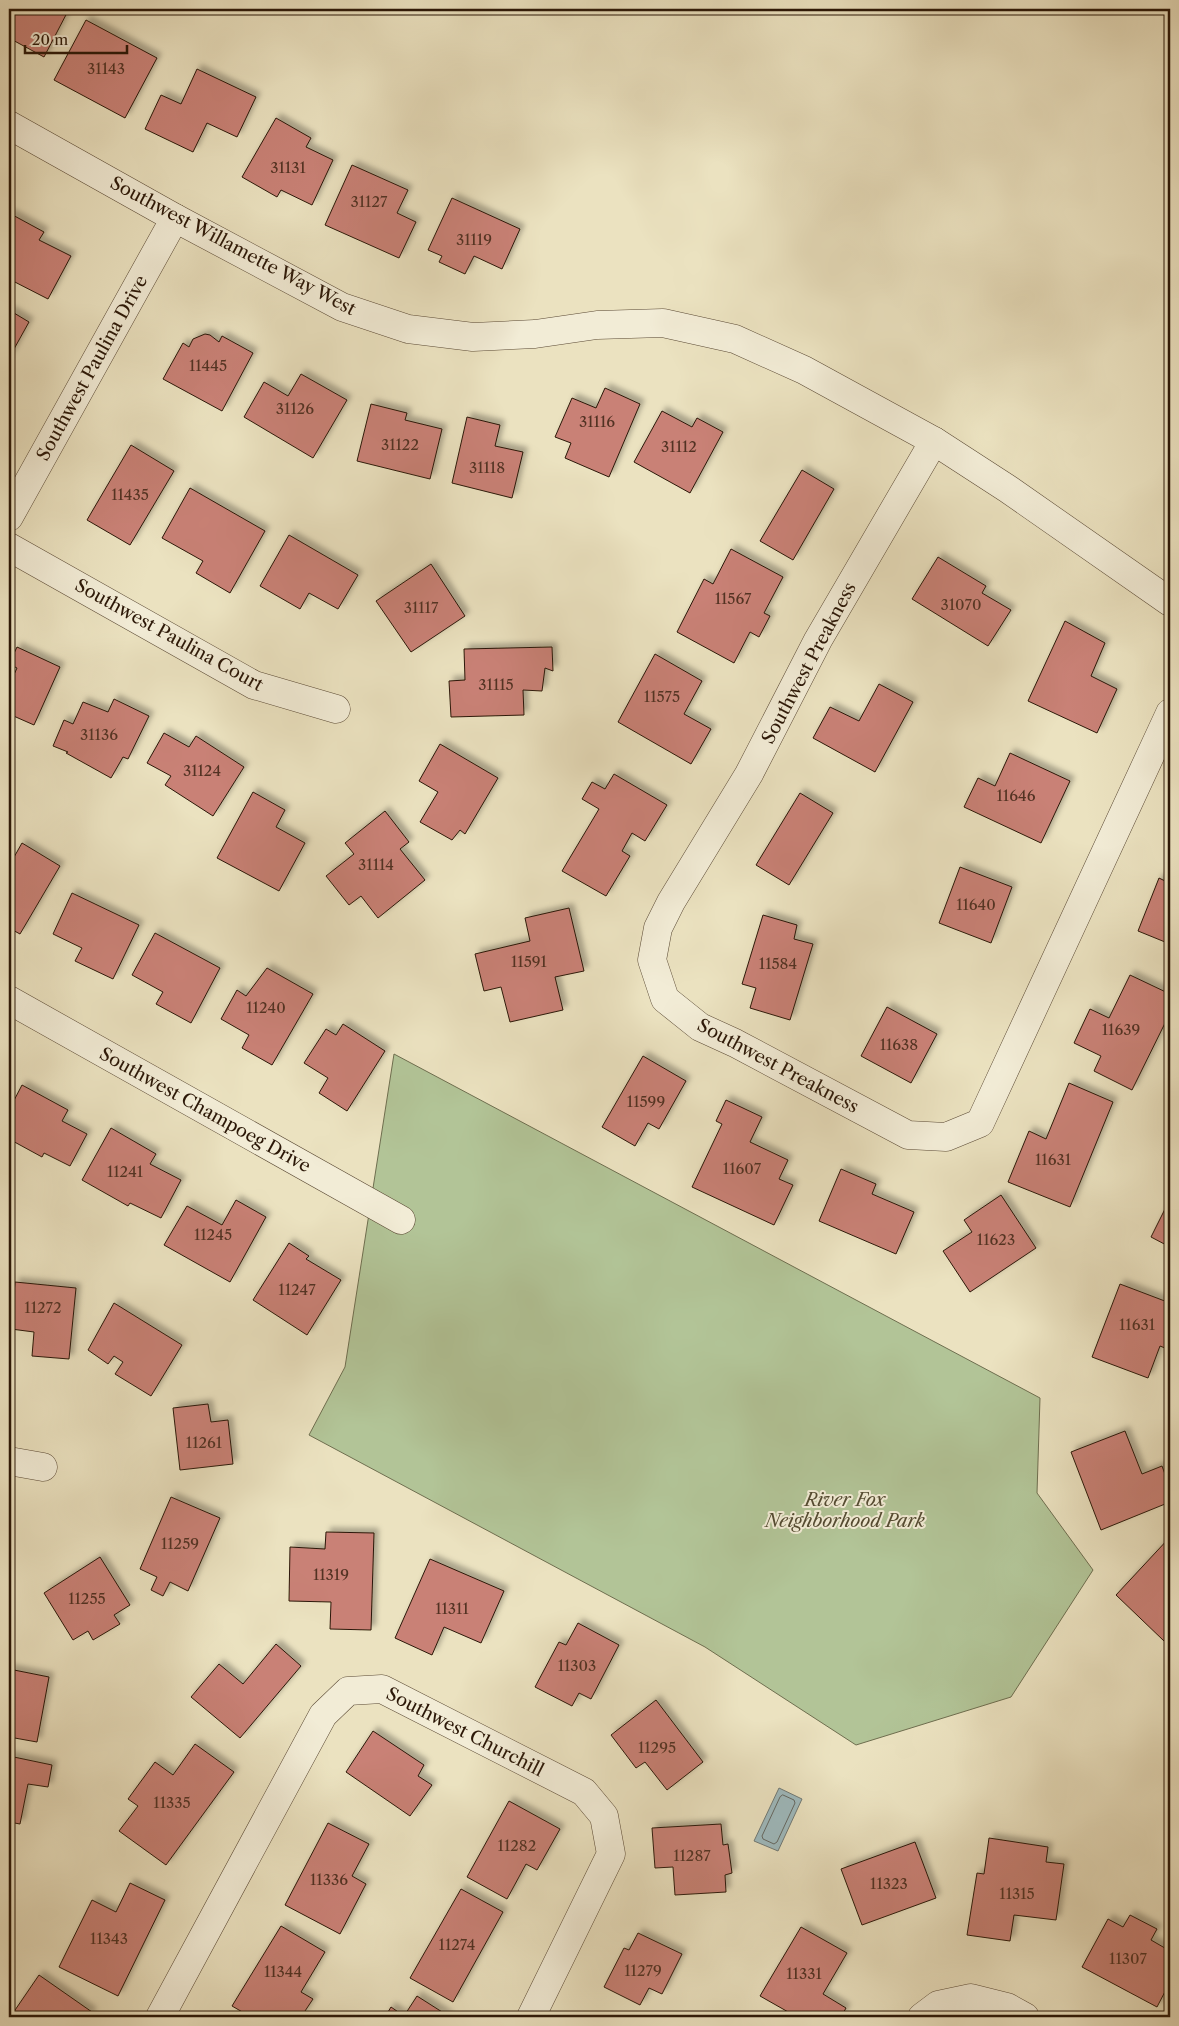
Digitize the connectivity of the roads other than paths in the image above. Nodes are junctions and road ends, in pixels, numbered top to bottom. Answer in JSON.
{"nodes":[{"id":1,"x":9,"y":125,"type":"edge"},
{"id":2,"x":175,"y":218,"type":"junction"},
{"id":3,"x":934,"y":441,"type":"junction"},
{"id":4,"x":9,"y":517,"type":"edge"},
{"id":5,"x":9,"y":547,"type":"edge"},
{"id":6,"x":1170,"y":602,"type":"edge"},
{"id":7,"x":336,"y":709,"type":"dead end"},
{"id":8,"x":1170,"y":713,"type":"edge"},
{"id":9,"x":9,"y":1000,"type":"edge"},
{"id":10,"x":402,"y":1220,"type":"dead end"},
{"id":11,"x":9,"y":1461,"type":"edge"},
{"id":12,"x":43,"y":1467,"type":"dead end"},
{"id":13,"x":160,"y":2017,"type":"edge"},
{"id":14,"x":531,"y":2017,"type":"edge"},
{"id":15,"x":922,"y":2017,"type":"edge"},
{"id":16,"x":1024,"y":2017,"type":"edge"}],
"edges":[{"from":1,"to":2,"type":"street","name":"Southwest Willamette Way West"},
{"from":2,"to":3,"type":"street","name":"Southwest Willamette Way West"},
{"from":2,"to":4,"type":"street","name":"Southwest Paulina Drive"},
{"from":3,"to":6,"type":"street","name":"Southwest Willamette Way West"},
{"from":3,"to":8,"type":"street","name":"Southwest Preakness"},
{"from":5,"to":7,"type":"street","name":"Southwest Paulina Court"},
{"from":9,"to":10,"type":"street","name":"Southwest Champoeg Drive"},
{"from":11,"to":12,"type":"street"},
{"from":13,"to":14,"type":"street","name":"Southwest Churchill"},
{"from":15,"to":16,"type":"street"}]}
